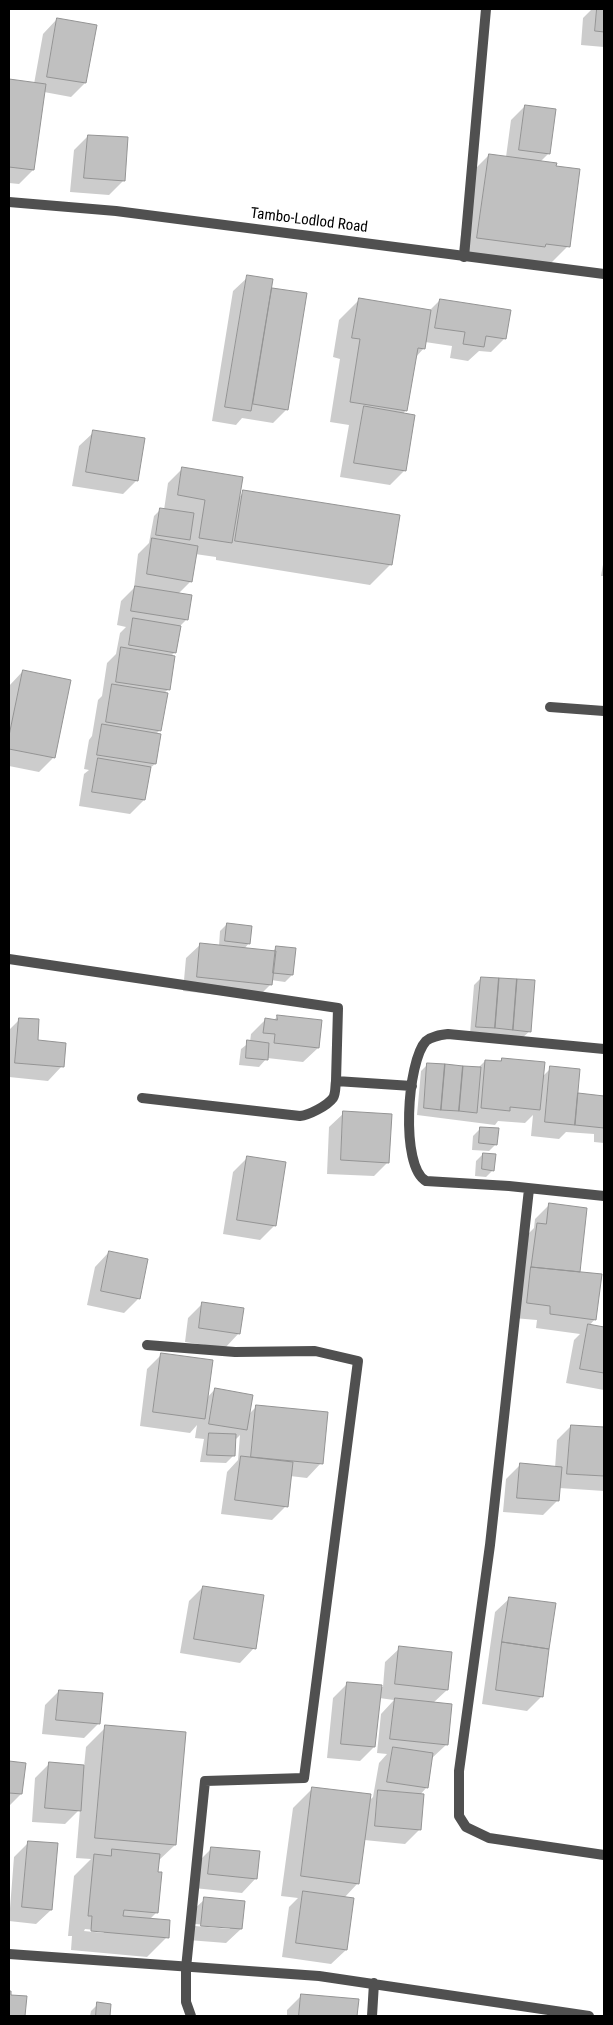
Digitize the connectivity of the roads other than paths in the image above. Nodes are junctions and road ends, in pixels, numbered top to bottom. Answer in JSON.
{"nodes":[{"id":1,"x":486,"y":9,"type":"edge"},
{"id":2,"x":9,"y":202,"type":"edge"},
{"id":3,"x":464,"y":257,"type":"junction"},
{"id":4,"x":604,"y":274,"type":"edge"},
{"id":5,"x":550,"y":706,"type":"dead end"},
{"id":6,"x":604,"y":711,"type":"edge"},
{"id":7,"x":9,"y":959,"type":"edge"},
{"id":8,"x":604,"y":1049,"type":"edge"},
{"id":9,"x":336,"y":1081,"type":"junction"},
{"id":10,"x":412,"y":1086,"type":"junction"},
{"id":11,"x":142,"y":1098,"type":"dead end"},
{"id":12,"x":529,"y":1189,"type":"junction"},
{"id":13,"x":604,"y":1196,"type":"edge"},
{"id":14,"x":147,"y":1345,"type":"dead end"},
{"id":15,"x":604,"y":1855,"type":"edge"},
{"id":16,"x":9,"y":1954,"type":"edge"},
{"id":17,"x":186,"y":1968,"type":"junction"},
{"id":18,"x":374,"y":1983,"type":"junction"},
{"id":19,"x":191,"y":2016,"type":"edge"},
{"id":20,"x":372,"y":2016,"type":"edge"},
{"id":21,"x":589,"y":2016,"type":"edge"}],
"edges":[{"from":1,"to":3,"type":"street"},
{"from":2,"to":3,"type":"street","name":"Tambo-Lodlod Road"},
{"from":3,"to":4,"type":"street","name":"Tambo-Lodlod Road"},
{"from":5,"to":6,"type":"street"},
{"from":7,"to":9,"type":"street"},
{"from":8,"to":10,"type":"street"},
{"from":9,"to":10,"type":"street"},
{"from":9,"to":11,"type":"street"},
{"from":10,"to":12,"type":"street"},
{"from":12,"to":13,"type":"street"},
{"from":12,"to":15,"type":"street"},
{"from":14,"to":17,"type":"street"},
{"from":16,"to":17,"type":"street"},
{"from":17,"to":18,"type":"street"},
{"from":17,"to":19,"type":"street"},
{"from":18,"to":20,"type":"street"},
{"from":18,"to":21,"type":"street"}]}
